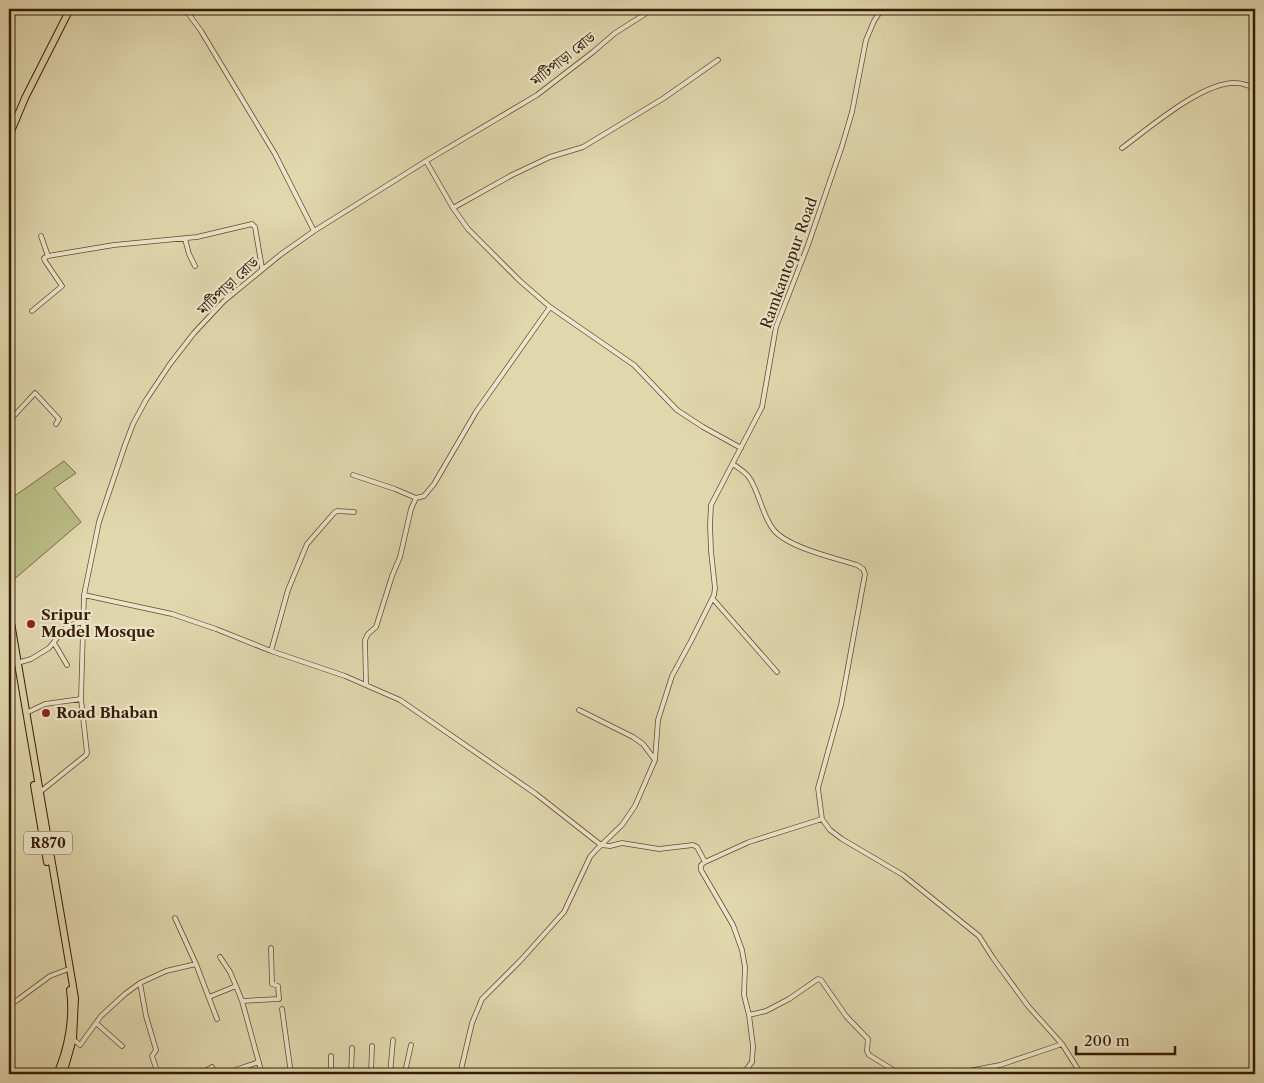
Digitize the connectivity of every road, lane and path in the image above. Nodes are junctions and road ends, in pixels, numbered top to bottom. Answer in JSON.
{"nodes":[{"id":1,"x":70,"y":9,"type":"edge"},
{"id":2,"x":185,"y":9,"type":"edge"},
{"id":3,"x":653,"y":9,"type":"edge"},
{"id":4,"x":882,"y":9,"type":"edge"},
{"id":5,"x":718,"y":60,"type":"dead end"},
{"id":6,"x":1255,"y":88,"type":"edge"},
{"id":7,"x":9,"y":136,"type":"edge"},
{"id":8,"x":1122,"y":148,"type":"dead end"},
{"id":9,"x":426,"y":161,"type":"junction"},
{"id":10,"x":453,"y":208,"type":"junction"},
{"id":11,"x":314,"y":231,"type":"junction"},
{"id":12,"x":41,"y":236,"type":"dead end"},
{"id":13,"x":186,"y":239,"type":"junction"},
{"id":14,"x":48,"y":256,"type":"junction"},
{"id":15,"x":195,"y":266,"type":"dead end"},
{"id":16,"x":262,"y":268,"type":"junction"},
{"id":17,"x":550,"y":307,"type":"junction"},
{"id":18,"x":32,"y":311,"type":"dead end"},
{"id":19,"x":9,"y":419,"type":"edge"},
{"id":20,"x":56,"y":424,"type":"dead end"},
{"id":21,"x":741,"y":448,"type":"junction"},
{"id":22,"x":732,"y":464,"type":"junction"},
{"id":23,"x":353,"y":476,"type":"dead end"},
{"id":24,"x":416,"y":498,"type":"junction"},
{"id":25,"x":354,"y":512,"type":"dead end"},
{"id":26,"x":84,"y":596,"type":"junction"},
{"id":27,"x":713,"y":599,"type":"junction"},
{"id":28,"x":9,"y":611,"type":"edge"},
{"id":29,"x":83,"y":622,"type":"junction"},
{"id":30,"x":9,"y":639,"type":"edge"},
{"id":31,"x":54,"y":643,"type":"junction"},
{"id":32,"x":271,"y":651,"type":"junction"},
{"id":33,"x":17,"y":663,"type":"junction"},
{"id":34,"x":67,"y":665,"type":"dead end"},
{"id":35,"x":776,"y":672,"type":"dead end"},
{"id":36,"x":366,"y":684,"type":"junction"},
{"id":37,"x":81,"y":699,"type":"junction"},
{"id":38,"x":579,"y":710,"type":"dead end"},
{"id":39,"x":25,"y":713,"type":"junction"},
{"id":40,"x":655,"y":760,"type":"junction"},
{"id":41,"x":40,"y":792,"type":"junction"},
{"id":42,"x":822,"y":819,"type":"junction"},
{"id":43,"x":601,"y":845,"type":"junction"},
{"id":44,"x":705,"y":862,"type":"junction"},
{"id":45,"x":175,"y":918,"type":"dead end"},
{"id":46,"x":271,"y":948,"type":"dead end"},
{"id":47,"x":220,"y":957,"type":"dead end"},
{"id":48,"x":196,"y":964,"type":"junction"},
{"id":49,"x":66,"y":970,"type":"junction"},
{"id":50,"x":140,"y":983,"type":"junction"},
{"id":51,"x":236,"y":986,"type":"junction"},
{"id":52,"x":209,"y":997,"type":"junction"},
{"id":53,"x":242,"y":1001,"type":"junction"},
{"id":54,"x":9,"y":1004,"type":"edge"},
{"id":55,"x":282,"y":1009,"type":"dead end"},
{"id":56,"x":749,"y":1015,"type":"junction"},
{"id":57,"x":217,"y":1019,"type":"dead end"},
{"id":58,"x":96,"y":1024,"type":"junction"},
{"id":59,"x":73,"y":1040,"type":"junction"},
{"id":60,"x":393,"y":1040,"type":"dead end"},
{"id":61,"x":1062,"y":1044,"type":"junction"},
{"id":62,"x":411,"y":1045,"type":"dead end"},
{"id":63,"x":122,"y":1046,"type":"dead end"},
{"id":64,"x":372,"y":1046,"type":"dead end"},
{"id":65,"x":352,"y":1048,"type":"dead end"},
{"id":66,"x":331,"y":1056,"type":"dead end"},
{"id":67,"x":259,"y":1062,"type":"junction"},
{"id":68,"x":212,"y":1067,"type":"dead end"},
{"id":69,"x":390,"y":1072,"type":"edge"},
{"id":70,"x":405,"y":1072,"type":"junction"},
{"id":71,"x":66,"y":1073,"type":"edge"},
{"id":72,"x":57,"y":1074,"type":"edge"},
{"id":73,"x":158,"y":1074,"type":"edge"},
{"id":74,"x":200,"y":1074,"type":"edge"},
{"id":75,"x":236,"y":1074,"type":"edge"},
{"id":76,"x":262,"y":1074,"type":"edge"},
{"id":77,"x":291,"y":1074,"type":"edge"},
{"id":78,"x":331,"y":1074,"type":"edge"},
{"id":79,"x":351,"y":1074,"type":"edge"},
{"id":80,"x":371,"y":1074,"type":"edge"},
{"id":81,"x":414,"y":1074,"type":"edge"},
{"id":82,"x":460,"y":1074,"type":"edge"},
{"id":83,"x":743,"y":1074,"type":"edge"},
{"id":84,"x":899,"y":1074,"type":"edge"},
{"id":85,"x":953,"y":1074,"type":"edge"},
{"id":86,"x":1081,"y":1074,"type":"edge"}],
"edges":[{"from":1,"to":7,"type":"main road"},
{"from":2,"to":11,"type":"street"},
{"from":3,"to":9,"type":"street","name":"মাটিপাড়া রোড"},
{"from":4,"to":21,"type":"street","name":"Ramkantopur Road"},
{"from":5,"to":10,"type":"street"},
{"from":6,"to":8,"type":"street"},
{"from":9,"to":10,"type":"street"},
{"from":9,"to":11,"type":"street","name":"মাটিপাড়া রোড"},
{"from":10,"to":17,"type":"street"},
{"from":11,"to":16,"type":"street","name":"মাটিপাড়া রোড"},
{"from":12,"to":14,"type":"street"},
{"from":13,"to":14,"type":"street"},
{"from":13,"to":15,"type":"street"},
{"from":13,"to":16,"type":"street"},
{"from":14,"to":18,"type":"street"},
{"from":16,"to":26,"type":"street","name":"মাটিপাড়া রোড"},
{"from":17,"to":21,"type":"street"},
{"from":17,"to":24,"type":"street"},
{"from":19,"to":20,"type":"street"},
{"from":21,"to":22,"type":"street","name":"Ramkantopur Road"},
{"from":22,"to":27,"type":"street","name":"Ramkantopur Road"},
{"from":22,"to":42,"type":"street"},
{"from":23,"to":24,"type":"street"},
{"from":24,"to":36,"type":"street"},
{"from":25,"to":32,"type":"street"},
{"from":26,"to":29,"type":"street","name":"মাটিপাড়া রোড"},
{"from":26,"to":32,"type":"street"},
{"from":27,"to":35,"type":"street"},
{"from":27,"to":40,"type":"street","name":"Ramkantopur Road"},
{"from":28,"to":33,"type":"main road","number":"R870"},
{"from":29,"to":31,"type":"street"},
{"from":29,"to":37,"type":"street","name":"মাটিপাড়া রোড"},
{"from":30,"to":49,"type":"main road","number":"R870"},
{"from":31,"to":33,"type":"street"},
{"from":31,"to":34,"type":"street"},
{"from":32,"to":36,"type":"street"},
{"from":33,"to":39,"type":"main road","number":"R870"},
{"from":36,"to":43,"type":"street"},
{"from":37,"to":39,"type":"street"},
{"from":37,"to":41,"type":"street","name":"মাটিপাড়া রোড"},
{"from":38,"to":40,"type":"street"},
{"from":39,"to":41,"type":"main road","number":"R870"},
{"from":40,"to":43,"type":"street","name":"Ramkantopur Road"},
{"from":41,"to":59,"type":"main road","number":"R870"},
{"from":42,"to":44,"type":"street"},
{"from":42,"to":61,"type":"street"},
{"from":43,"to":44,"type":"street"},
{"from":43,"to":82,"type":"street","name":"Ramkantopur Road"},
{"from":44,"to":56,"type":"street"},
{"from":45,"to":48,"type":"street"},
{"from":46,"to":53,"type":"street"},
{"from":47,"to":51,"type":"street"},
{"from":48,"to":50,"type":"street"},
{"from":48,"to":52,"type":"street"},
{"from":49,"to":54,"type":"street"},
{"from":49,"to":72,"type":"main road","number":"R870"},
{"from":50,"to":58,"type":"street"},
{"from":50,"to":73,"type":"street"},
{"from":51,"to":52,"type":"street"},
{"from":51,"to":53,"type":"street"},
{"from":52,"to":57,"type":"street"},
{"from":53,"to":67,"type":"street"},
{"from":55,"to":77,"type":"street"},
{"from":56,"to":83,"type":"street"},
{"from":56,"to":84,"type":"street"},
{"from":58,"to":59,"type":"street"},
{"from":58,"to":63,"type":"street"},
{"from":59,"to":71,"type":"main road","number":"R870"},
{"from":60,"to":69,"type":"street"},
{"from":61,"to":85,"type":"street"},
{"from":61,"to":86,"type":"street"},
{"from":62,"to":70,"type":"street"},
{"from":64,"to":80,"type":"street"},
{"from":65,"to":79,"type":"street"},
{"from":66,"to":78,"type":"street"},
{"from":67,"to":75,"type":"street"},
{"from":67,"to":76,"type":"street"},
{"from":68,"to":74,"type":"street"},
{"from":69,"to":70,"type":"street"},
{"from":70,"to":81,"type":"street"}]}
